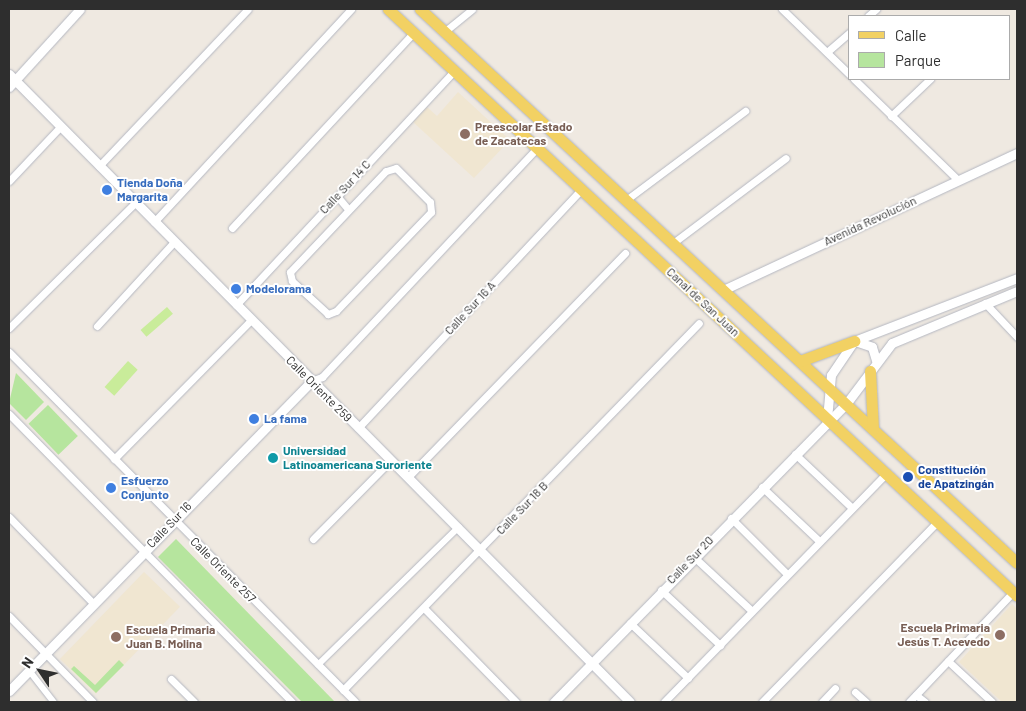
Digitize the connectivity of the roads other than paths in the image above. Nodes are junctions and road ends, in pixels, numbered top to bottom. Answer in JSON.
{"nodes":[{"id":1,"x":80,"y":9,"type":"edge"},
{"id":2,"x":248,"y":9,"type":"edge"},
{"id":3,"x":351,"y":9,"type":"edge"},
{"id":4,"x":388,"y":9,"type":"edge"},
{"id":5,"x":420,"y":9,"type":"edge"},
{"id":6,"x":472,"y":9,"type":"edge"},
{"id":7,"x":782,"y":9,"type":"edge"},
{"id":8,"x":444,"y":32,"type":"junction"},
{"id":9,"x":413,"y":33,"type":"junction"},
{"id":10,"x":848,"y":34,"type":"edge"},
{"id":11,"x":827,"y":52,"type":"junction"},
{"id":12,"x":455,"y":70,"type":"junction"},
{"id":13,"x":848,"y":73,"type":"edge"},
{"id":14,"x":857,"y":80,"type":"edge"},
{"id":15,"x":929,"y":80,"type":"edge"},
{"id":16,"x":11,"y":81,"type":"edge"},
{"id":17,"x":745,"y":111,"type":"dead end"},
{"id":18,"x":891,"y":116,"type":"junction"},
{"id":19,"x":60,"y":127,"type":"junction"},
{"id":20,"x":538,"y":147,"type":"junction"},
{"id":21,"x":1017,"y":153,"type":"edge"},
{"id":22,"x":786,"y":158,"type":"dead end"},
{"id":23,"x":99,"y":166,"type":"junction"},
{"id":24,"x":958,"y":180,"type":"junction"},
{"id":25,"x":9,"y":181,"type":"edge"},
{"id":26,"x":582,"y":189,"type":"junction"},
{"id":27,"x":337,"y":196,"type":"junction"},
{"id":28,"x":626,"y":200,"type":"junction"},
{"id":29,"x":135,"y":203,"type":"junction"},
{"id":30,"x":348,"y":209,"type":"junction"},
{"id":31,"x":154,"y":222,"type":"junction"},
{"id":32,"x":232,"y":228,"type":"dead end"},
{"id":33,"x":174,"y":242,"type":"junction"},
{"id":34,"x":672,"y":243,"type":"junction"},
{"id":35,"x":626,"y":253,"type":"dead end"},
{"id":36,"x":1017,"y":278,"type":"edge"},
{"id":37,"x":723,"y":290,"type":"junction"},
{"id":38,"x":1017,"y":291,"type":"edge"},
{"id":39,"x":985,"y":303,"type":"junction"},
{"id":40,"x":236,"y":305,"type":"junction"},
{"id":41,"x":250,"y":320,"type":"junction"},
{"id":42,"x":699,"y":323,"type":"dead end"},
{"id":43,"x":97,"y":326,"type":"dead end"},
{"id":44,"x":9,"y":328,"type":"edge"},
{"id":45,"x":1017,"y":337,"type":"edge"},
{"id":46,"x":854,"y":341,"type":"junction"},
{"id":47,"x":9,"y":352,"type":"edge"},
{"id":48,"x":876,"y":360,"type":"junction"},
{"id":49,"x":800,"y":361,"type":"junction"},
{"id":50,"x":870,"y":371,"type":"junction"},
{"id":51,"x":311,"y":381,"type":"junction"},
{"id":52,"x":828,"y":387,"type":"junction"},
{"id":53,"x":846,"y":404,"type":"junction"},
{"id":54,"x":9,"y":414,"type":"edge"},
{"id":55,"x":827,"y":419,"type":"junction"},
{"id":56,"x":358,"y":428,"type":"junction"},
{"id":57,"x":873,"y":429,"type":"junction"},
{"id":58,"x":795,"y":454,"type":"junction"},
{"id":59,"x":114,"y":459,"type":"junction"},
{"id":60,"x":391,"y":460,"type":"junction"},
{"id":61,"x":886,"y":474,"type":"junction"},
{"id":62,"x":408,"y":477,"type":"junction"},
{"id":63,"x":762,"y":487,"type":"junction"},
{"id":64,"x":851,"y":507,"type":"junction"},
{"id":65,"x":9,"y":517,"type":"edge"},
{"id":66,"x":731,"y":518,"type":"junction"},
{"id":67,"x":174,"y":520,"type":"junction"},
{"id":68,"x":938,"y":522,"type":"junction"},
{"id":69,"x":459,"y":527,"type":"junction"},
{"id":70,"x":313,"y":539,"type":"dead end"},
{"id":71,"x":818,"y":540,"type":"junction"},
{"id":72,"x":481,"y":550,"type":"junction"},
{"id":73,"x":143,"y":551,"type":"junction"},
{"id":74,"x":694,"y":557,"type":"junction"},
{"id":75,"x":1017,"y":563,"type":"edge"},
{"id":76,"x":786,"y":573,"type":"junction"},
{"id":77,"x":661,"y":590,"type":"junction"},
{"id":78,"x":1015,"y":594,"type":"edge"},
{"id":79,"x":93,"y":603,"type":"junction"},
{"id":80,"x":424,"y":608,"type":"junction"},
{"id":81,"x":752,"y":611,"type":"junction"},
{"id":82,"x":9,"y":616,"type":"edge"},
{"id":83,"x":630,"y":623,"type":"junction"},
{"id":84,"x":720,"y":645,"type":"junction"},
{"id":85,"x":45,"y":653,"type":"junction"},
{"id":86,"x":948,"y":662,"type":"junction"},
{"id":87,"x":591,"y":664,"type":"junction"},
{"id":88,"x":318,"y":665,"type":"junction"},
{"id":89,"x":29,"y":670,"type":"junction"},
{"id":90,"x":688,"y":678,"type":"junction"},
{"id":91,"x":171,"y":679,"type":"dead end"},
{"id":92,"x":835,"y":688,"type":"dead end"},
{"id":93,"x":343,"y":690,"type":"junction"},
{"id":94,"x":9,"y":691,"type":"edge"},
{"id":95,"x":855,"y":692,"type":"dead end"},
{"id":96,"x":916,"y":695,"type":"junction"},
{"id":97,"x":54,"y":702,"type":"edge"},
{"id":98,"x":93,"y":702,"type":"edge"},
{"id":99,"x":194,"y":702,"type":"edge"},
{"id":100,"x":292,"y":702,"type":"edge"},
{"id":101,"x":355,"y":702,"type":"edge"},
{"id":102,"x":516,"y":702,"type":"edge"},
{"id":103,"x":554,"y":702,"type":"edge"},
{"id":104,"x":630,"y":702,"type":"edge"},
{"id":105,"x":664,"y":702,"type":"edge"},
{"id":106,"x":762,"y":702,"type":"edge"},
{"id":107,"x":822,"y":702,"type":"edge"},
{"id":108,"x":866,"y":702,"type":"edge"},
{"id":109,"x":909,"y":702,"type":"edge"},
{"id":110,"x":925,"y":702,"type":"edge"},
{"id":111,"x":992,"y":702,"type":"edge"}],
"edges":[{"from":1,"to":16,"type":"street"},
{"from":2,"to":23,"type":"street"},
{"from":3,"to":31,"type":"street"},
{"from":4,"to":9,"type":"main road","name":"Canal de San Juan"},
{"from":5,"to":8,"type":"main road","name":"Canal de San Juan"},
{"from":6,"to":8,"type":"street"},
{"from":7,"to":11,"type":"street"},
{"from":8,"to":28,"type":"main road","name":"Canal de San Juan"},
{"from":9,"to":12,"type":"main road","name":"Canal de San Juan"},
{"from":9,"to":32,"type":"street"},
{"from":10,"to":11,"type":"street"},
{"from":11,"to":13,"type":"street"},
{"from":12,"to":20,"type":"main road","name":"Canal de San Juan"},
{"from":12,"to":27,"type":"street","name":"Calle Sur 14 C"},
{"from":14,"to":18,"type":"street"},
{"from":15,"to":18,"type":"street"},
{"from":16,"to":19,"type":"street","name":"Calle Oriente 259"},
{"from":17,"to":28,"type":"street"},
{"from":18,"to":24,"type":"street"},
{"from":19,"to":23,"type":"street","name":"Calle Oriente 259"},
{"from":19,"to":25,"type":"street"},
{"from":20,"to":26,"type":"main road","name":"Canal de San Juan"},
{"from":20,"to":51,"type":"street"},
{"from":21,"to":24,"type":"street","name":"Avenida Revolución"},
{"from":22,"to":34,"type":"street"},
{"from":23,"to":29,"type":"street","name":"Calle Oriente 259"},
{"from":24,"to":37,"type":"street","name":"Avenida Revolución"},
{"from":26,"to":55,"type":"main road","name":"Canal de San Juan"},
{"from":26,"to":56,"type":"street","name":"Calle Sur 16 A"},
{"from":27,"to":30,"type":"street"},
{"from":27,"to":40,"type":"street","name":"Calle Sur 14 C"},
{"from":28,"to":34,"type":"main road","name":"Canal de San Juan"},
{"from":29,"to":31,"type":"street","name":"Calle Oriente 259"},
{"from":29,"to":44,"type":"street"},
{"from":30,"to":30,"type":"street"},
{"from":31,"to":33,"type":"street","name":"Calle Oriente 259"},
{"from":33,"to":40,"type":"street","name":"Calle Oriente 259"},
{"from":33,"to":43,"type":"street"},
{"from":34,"to":37,"type":"main road","name":"Canal de San Juan"},
{"from":35,"to":62,"type":"street"},
{"from":36,"to":46,"type":"street"},
{"from":37,"to":49,"type":"main road","name":"Canal de San Juan"},
{"from":38,"to":39,"type":"street","name":"Calle Sur 20"},
{"from":39,"to":45,"type":"street"},
{"from":39,"to":48,"type":"street","name":"Calle Sur 20"},
{"from":40,"to":41,"type":"street","name":"Calle Oriente 259"},
{"from":41,"to":51,"type":"street","name":"Calle Oriente 259"},
{"from":41,"to":59,"type":"street"},
{"from":42,"to":72,"type":"street","name":"Calle Sur 18 B"},
{"from":46,"to":48,"type":"street"},
{"from":46,"to":49,"type":"main road"},
{"from":46,"to":52,"type":"street"},
{"from":47,"to":59,"type":"street","name":"Calle Oriente 257"},
{"from":48,"to":50,"type":"street","name":"Calle Sur 20"},
{"from":49,"to":52,"type":"main road","name":"Canal de San Juan"},
{"from":50,"to":53,"type":"street","name":"Calle Sur 20"},
{"from":50,"to":57,"type":"main road"},
{"from":51,"to":56,"type":"street","name":"Calle Oriente 259"},
{"from":51,"to":67,"type":"street","name":"Calle Sur 16"},
{"from":52,"to":53,"type":"main road","name":"Canal de San Juan"},
{"from":52,"to":55,"type":"street"},
{"from":53,"to":55,"type":"street","name":"Calle Sur 20"},
{"from":53,"to":57,"type":"main road","name":"Canal de San Juan"},
{"from":54,"to":73,"type":"street"},
{"from":55,"to":58,"type":"street","name":"Calle Sur 20"},
{"from":55,"to":61,"type":"main road","name":"Canal de San Juan"},
{"from":56,"to":60,"type":"street","name":"Calle Oriente 259"},
{"from":57,"to":75,"type":"main road","name":"Canal de San Juan"},
{"from":58,"to":63,"type":"street","name":"Calle Sur 20"},
{"from":58,"to":64,"type":"street"},
{"from":59,"to":67,"type":"street","name":"Calle Oriente 257"},
{"from":60,"to":62,"type":"street","name":"Calle Oriente 259"},
{"from":60,"to":70,"type":"street"},
{"from":61,"to":64,"type":"street"},
{"from":61,"to":68,"type":"main road","name":"Canal de San Juan"},
{"from":62,"to":69,"type":"street","name":"Calle Oriente 259"},
{"from":63,"to":66,"type":"street","name":"Calle Sur 20"},
{"from":63,"to":71,"type":"street"},
{"from":64,"to":71,"type":"street"},
{"from":65,"to":79,"type":"street"},
{"from":66,"to":74,"type":"street","name":"Calle Sur 20"},
{"from":66,"to":76,"type":"street"},
{"from":67,"to":73,"type":"street","name":"Calle Sur 16"},
{"from":67,"to":88,"type":"street","name":"Calle Oriente 257"},
{"from":68,"to":78,"type":"main road","name":"Canal de San Juan"},
{"from":68,"to":106,"type":"street"},
{"from":69,"to":72,"type":"street","name":"Calle Oriente 259"},
{"from":69,"to":88,"type":"street"},
{"from":71,"to":76,"type":"street"},
{"from":72,"to":80,"type":"street","name":"Calle Sur 18 B"},
{"from":72,"to":87,"type":"street","name":"Calle Oriente 259"},
{"from":73,"to":79,"type":"street","name":"Calle Sur 16"},
{"from":73,"to":100,"type":"street"},
{"from":74,"to":77,"type":"street","name":"Calle Sur 20"},
{"from":74,"to":81,"type":"street"},
{"from":76,"to":81,"type":"street"},
{"from":77,"to":83,"type":"street","name":"Calle Sur 20"},
{"from":77,"to":84,"type":"street"},
{"from":78,"to":86,"type":"street"},
{"from":79,"to":85,"type":"street","name":"Calle Sur 16"},
{"from":80,"to":93,"type":"street","name":"Calle Sur 18 B"},
{"from":80,"to":102,"type":"street"},
{"from":81,"to":84,"type":"street"},
{"from":82,"to":85,"type":"street"},
{"from":83,"to":87,"type":"street","name":"Calle Sur 20"},
{"from":83,"to":90,"type":"street"},
{"from":84,"to":90,"type":"street"},
{"from":85,"to":89,"type":"street","name":"Calle Sur 16"},
{"from":85,"to":98,"type":"street"},
{"from":86,"to":96,"type":"street"},
{"from":86,"to":111,"type":"street"},
{"from":87,"to":103,"type":"street","name":"Calle Sur 20"},
{"from":87,"to":104,"type":"street","name":"Calle Oriente 259"},
{"from":88,"to":93,"type":"street","name":"Calle Oriente 257"},
{"from":89,"to":94,"type":"street","name":"Calle Sur 16"},
{"from":89,"to":97,"type":"street"},
{"from":90,"to":105,"type":"street"},
{"from":91,"to":99,"type":"street"},
{"from":92,"to":107,"type":"street"},
{"from":93,"to":101,"type":"street","name":"Calle Oriente 257"},
{"from":95,"to":108,"type":"street"},
{"from":96,"to":109,"type":"street"},
{"from":96,"to":110,"type":"street"}]}
